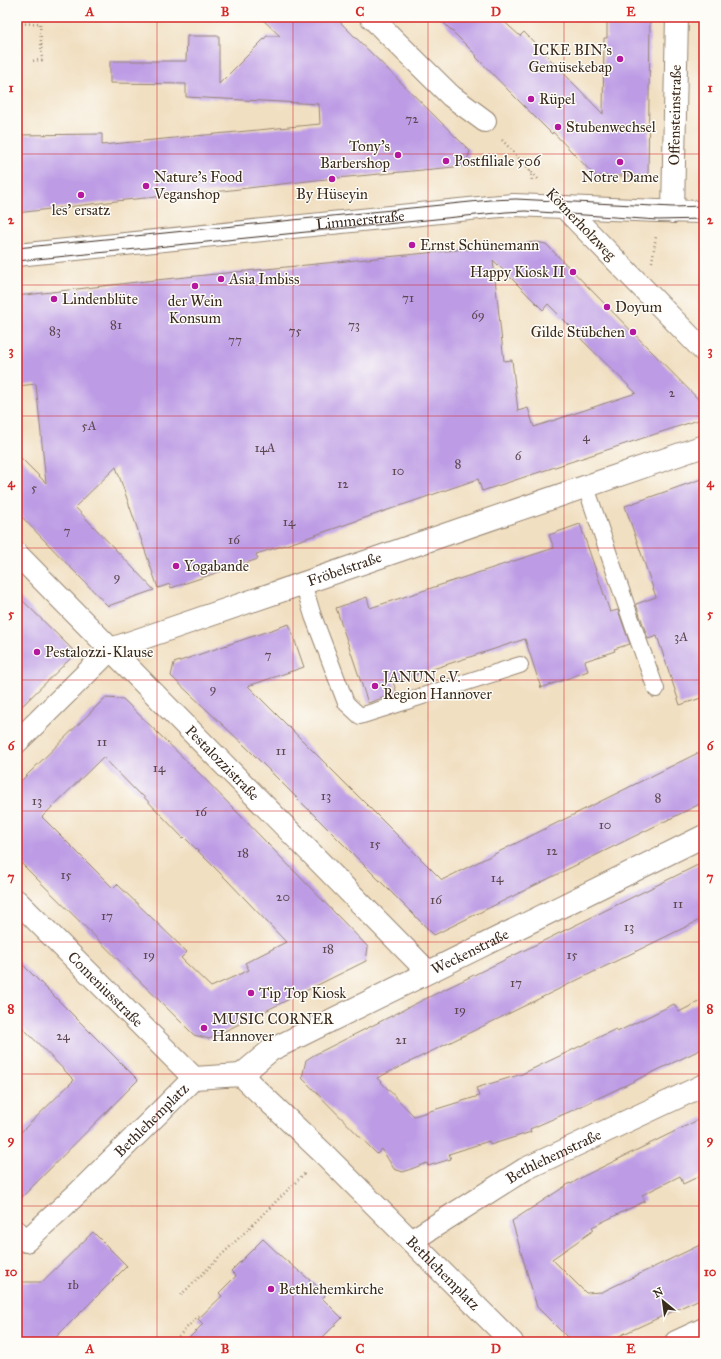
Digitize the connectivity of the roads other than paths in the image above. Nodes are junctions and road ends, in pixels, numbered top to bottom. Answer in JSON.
{"nodes":[{"id":1,"x":371,"y":17,"type":"edge"},
{"id":2,"x":677,"y":17,"type":"edge"},
{"id":3,"x":485,"y":121,"type":"road end"},
{"id":4,"x":564,"y":207,"type":"junction"},
{"id":5,"x":666,"y":212,"type":"junction"},
{"id":6,"x":704,"y":212,"type":"edge"},
{"id":7,"x":17,"y":255,"type":"edge"},
{"id":8,"x":704,"y":351,"type":"edge"},
{"id":9,"x":704,"y":446,"type":"edge"},
{"id":10,"x":586,"y":487,"type":"junction"},
{"id":11,"x":17,"y":554,"type":"edge"},
{"id":12,"x":303,"y":583,"type":"junction"},
{"id":13,"x":111,"y":649,"type":"junction"},
{"id":14,"x":520,"y":665,"type":"dead end"},
{"id":15,"x":656,"y":690,"type":"dead end"},
{"id":16,"x":17,"y":742,"type":"edge"},
{"id":17,"x":704,"y":836,"type":"edge"},
{"id":18,"x":17,"y":901,"type":"edge"},
{"id":19,"x":428,"y":972,"type":"junction"},
{"id":20,"x":242,"y":1074,"type":"junction"},
{"id":21,"x":194,"y":1078,"type":"junction"},
{"id":22,"x":704,"y":1085,"type":"edge"},
{"id":23,"x":22,"y":1237,"type":"edge"},
{"id":24,"x":411,"y":1241,"type":"junction"},
{"id":25,"x":704,"y":1329,"type":"edge"},
{"id":26,"x":512,"y":1342,"type":"edge"},
{"id":27,"x":676,"y":1342,"type":"edge"}],
"edges":[{"from":1,"to":3,"type":"street"},
{"from":2,"to":5,"type":"street","name":"Offensteinstraße"},
{"from":4,"to":5,"type":"street","name":"Limmerstraße"},
{"from":4,"to":7,"type":"street","name":"Limmerstraße"},
{"from":4,"to":8,"type":"street","name":"Kötnerholzweg"},
{"from":5,"to":6,"type":"street","name":"Limmerstraße"},
{"from":9,"to":10,"type":"street","name":"Fröbelstraße"},
{"from":10,"to":12,"type":"street","name":"Fröbelstraße"},
{"from":10,"to":15,"type":"lane"},
{"from":11,"to":13,"type":"street","name":"Pestalozzistraße"},
{"from":12,"to":13,"type":"street","name":"Fröbelstraße"},
{"from":12,"to":14,"type":"lane"},
{"from":13,"to":16,"type":"street","name":"Fröbelstraße"},
{"from":13,"to":19,"type":"street","name":"Pestalozzistraße"},
{"from":17,"to":19,"type":"street","name":"Weckenstraße"},
{"from":18,"to":21,"type":"street","name":"Comeniusstraße"},
{"from":19,"to":20,"type":"street","name":"Weckenstraße"},
{"from":20,"to":21,"type":"street","name":"Bethlehemplatz"},
{"from":20,"to":24,"type":"street","name":"Bethlehemplatz"},
{"from":21,"to":23,"type":"street","name":"Bethlehemplatz"},
{"from":22,"to":24,"type":"street","name":"Bethlehemstraße"},
{"from":24,"to":26,"type":"street","name":"Bethlehemplatz"},
{"from":25,"to":27,"type":"street"}]}
